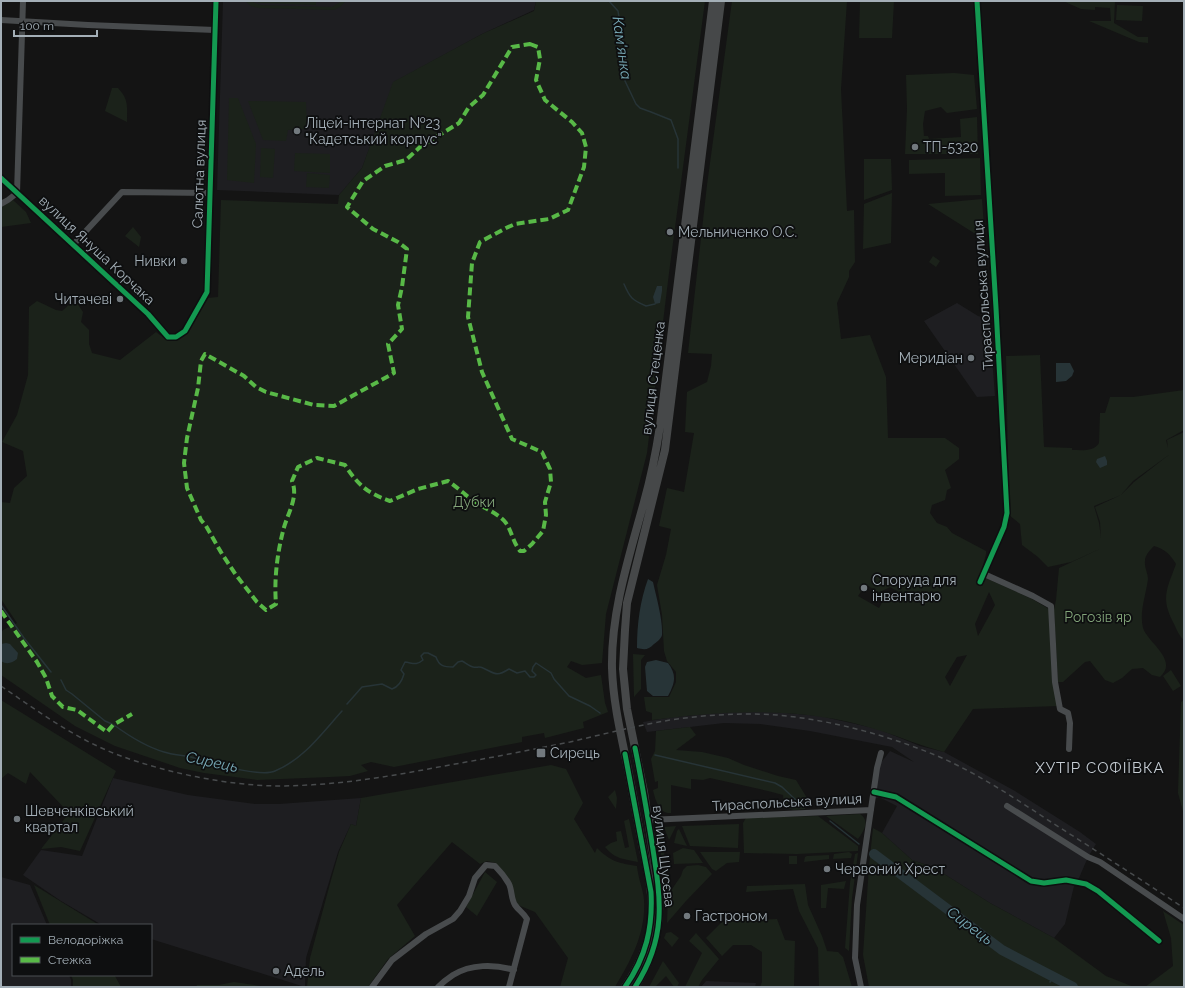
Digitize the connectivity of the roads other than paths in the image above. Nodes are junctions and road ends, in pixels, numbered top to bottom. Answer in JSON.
{"nodes":[{"id":1,"x":23,"y":1,"type":"edge"},
{"id":2,"x":216,"y":1,"type":"edge"},
{"id":3,"x":713,"y":1,"type":"edge"},
{"id":4,"x":721,"y":1,"type":"edge"},
{"id":5,"x":977,"y":1,"type":"edge"},
{"id":6,"x":1,"y":20,"type":"edge"},
{"id":7,"x":23,"y":21,"type":"junction"},
{"id":8,"x":215,"y":30,"type":"junction"},
{"id":9,"x":1,"y":178,"type":"edge"},
{"id":10,"x":17,"y":193,"type":"junction"},
{"id":11,"x":210,"y":193,"type":"junction"},
{"id":12,"x":1,"y":204,"type":"edge"},
{"id":13,"x":73,"y":245,"type":"junction"},
{"id":14,"x":176,"y":337,"type":"joint"},
{"id":15,"x":984,"y":574,"type":"junction"},
{"id":16,"x":980,"y":582,"type":"dead end"},
{"id":17,"x":635,"y":748,"type":"joint"},
{"id":18,"x":1069,"y":749,"type":"dead end"},
{"id":19,"x":881,"y":753,"type":"dead end"},
{"id":20,"x":625,"y":754,"type":"joint"},
{"id":21,"x":874,"y":792,"type":"junction"},
{"id":22,"x":1007,"y":806,"type":"dead end"},
{"id":23,"x":871,"y":810,"type":"junction"},
{"id":24,"x":648,"y":820,"type":"junction"},
{"id":25,"x":1184,"y":919,"type":"edge"},
{"id":26,"x":1159,"y":941,"type":"dead end"},
{"id":27,"x":514,"y":970,"type":"junction"},
{"id":28,"x":372,"y":987,"type":"edge"},
{"id":29,"x":438,"y":987,"type":"edge"},
{"id":30,"x":509,"y":987,"type":"edge"},
{"id":31,"x":625,"y":987,"type":"edge"},
{"id":32,"x":635,"y":987,"type":"edge"},
{"id":33,"x":861,"y":987,"type":"edge"}],
"edges":[{"from":1,"to":7,"type":"street"},
{"from":2,"to":8,"type":"street","name":"Салютна вулиця"},
{"from":3,"to":20,"type":"main road","name":"вулиця Стеценка"},
{"from":4,"to":17,"type":"main road","name":"вулиця Стеценка"},
{"from":5,"to":15,"type":"street","name":"Тираспольська вулиця"},
{"from":6,"to":7,"type":"street"},
{"from":7,"to":8,"type":"street"},
{"from":7,"to":10,"type":"street"},
{"from":8,"to":11,"type":"street","name":"Салютна вулиця"},
{"from":9,"to":10,"type":"street","name":"вулиця Януша Корчака"},
{"from":10,"to":12,"type":"street"},
{"from":10,"to":13,"type":"street","name":"вулиця Януша Корчака"},
{"from":11,"to":13,"type":"street"},
{"from":11,"to":14,"type":"street","name":"Салютна вулиця"},
{"from":13,"to":14,"type":"street","name":"вулиця Януша Корчака"},
{"from":15,"to":16,"type":"street","name":"Тираспольська вулиця"},
{"from":15,"to":18,"type":"street"},
{"from":17,"to":24,"type":"main road","name":"вулиця Щусєва"},
{"from":19,"to":21,"type":"street","name":"Тираспольська вулиця"},
{"from":20,"to":31,"type":"main road","name":"вулиця Щусєва"},
{"from":21,"to":23,"type":"street","name":"Тираспольська вулиця"},
{"from":21,"to":26,"type":"street"},
{"from":22,"to":25,"type":"street"},
{"from":23,"to":24,"type":"street","name":"Тираспольська вулиця"},
{"from":23,"to":33,"type":"street"},
{"from":24,"to":32,"type":"main road","name":"вулиця Щусєва"},
{"from":27,"to":28,"type":"street"},
{"from":27,"to":29,"type":"street"},
{"from":27,"to":30,"type":"street"}]}
